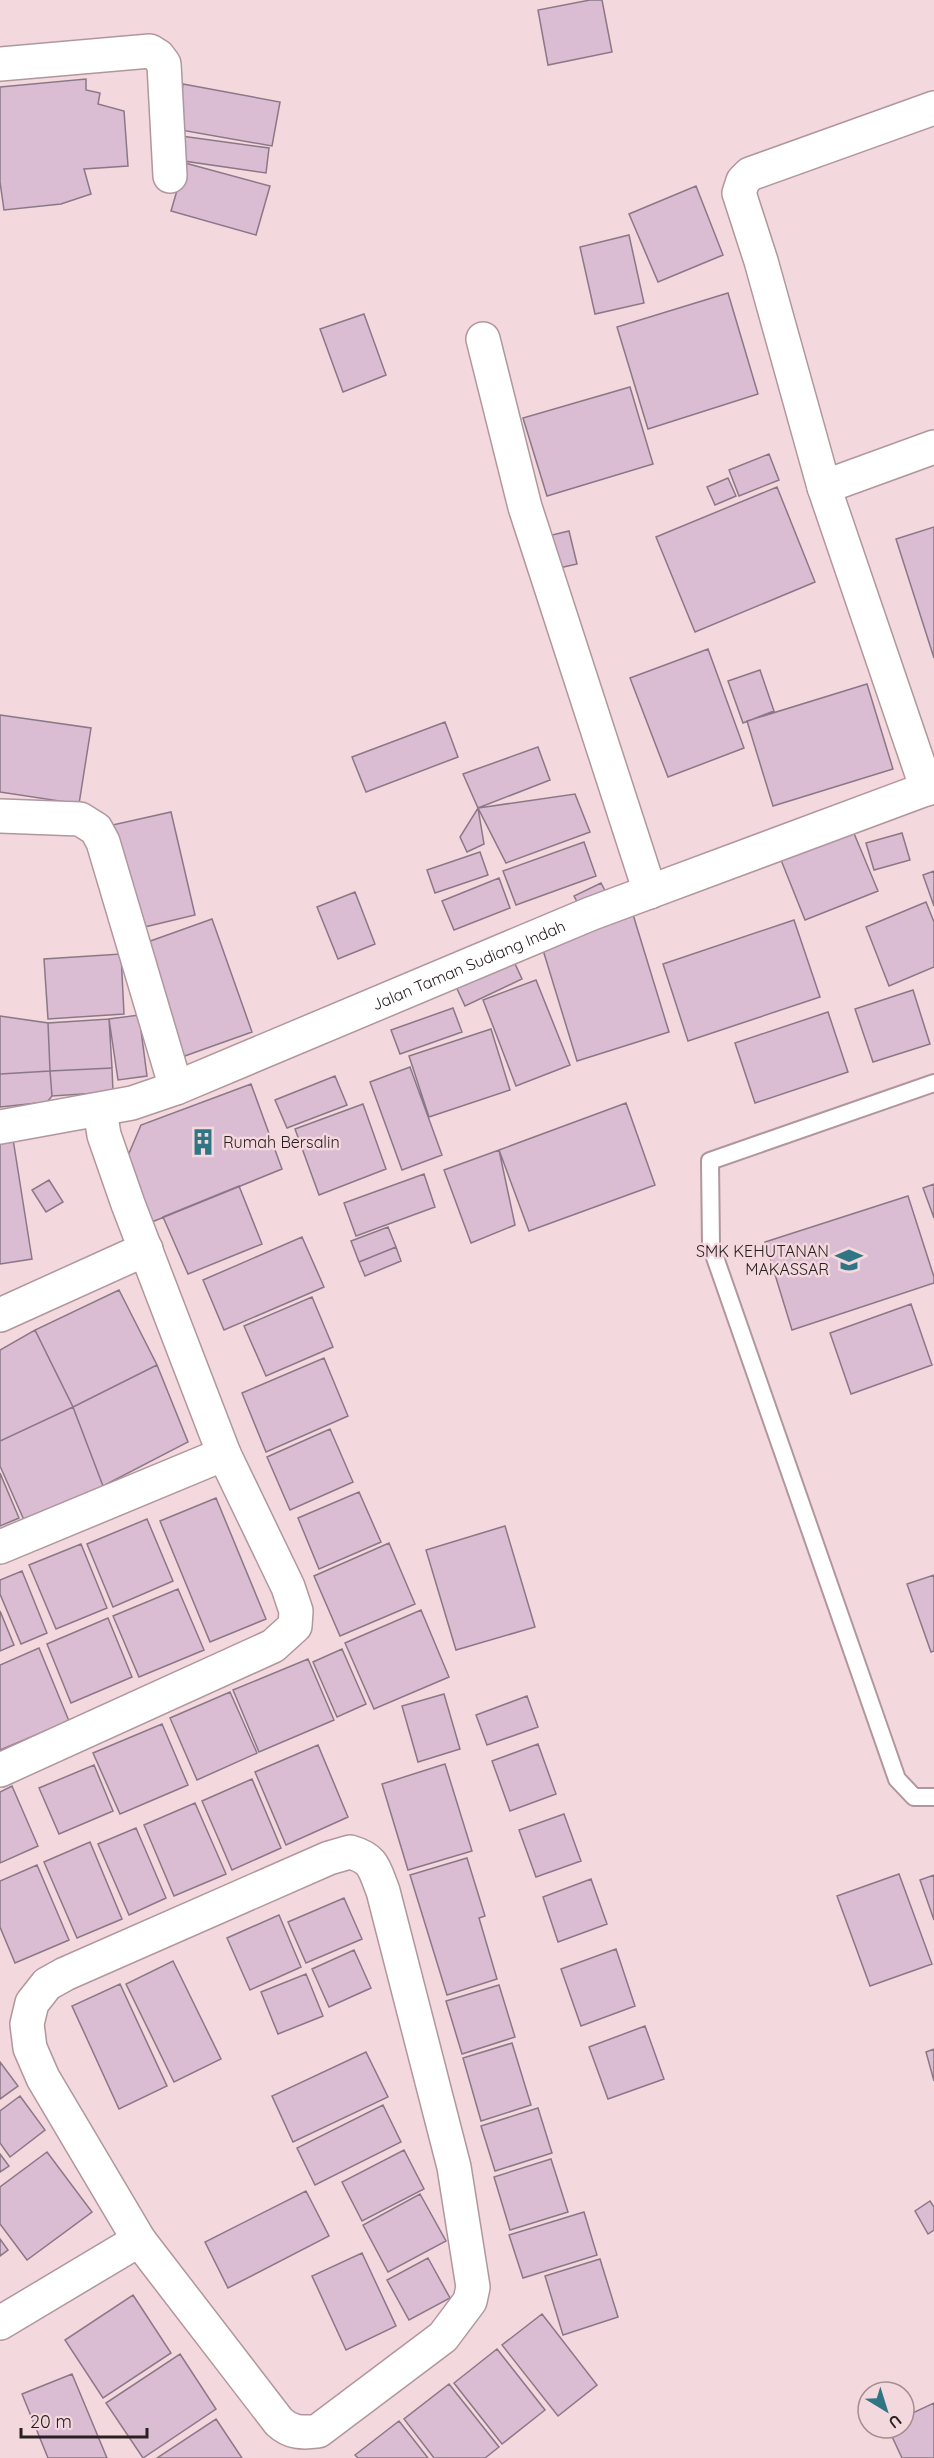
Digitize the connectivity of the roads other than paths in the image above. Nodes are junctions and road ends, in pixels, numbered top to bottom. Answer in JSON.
{"nodes":[{"id":1,"x":0,"y":64,"type":"edge"},
{"id":2,"x":934,"y":108,"type":"edge"},
{"id":3,"x":170,"y":176,"type":"dead end"},
{"id":4,"x":483,"y":339,"type":"dead end"},
{"id":5,"x":934,"y":447,"type":"edge"},
{"id":6,"x":824,"y":487,"type":"junction"},
{"id":7,"x":931,"y":787,"type":"edge"},
{"id":8,"x":0,"y":816,"type":"edge"},
{"id":9,"x":650,"y":892,"type":"junction"},
{"id":10,"x":934,"y":1083,"type":"edge"},
{"id":11,"x":176,"y":1088,"type":"junction"},
{"id":12,"x":100,"y":1110,"type":"junction"},
{"id":13,"x":0,"y":1127,"type":"edge"},
{"id":14,"x":146,"y":1249,"type":"junction"},
{"id":15,"x":0,"y":1315,"type":"edge"},
{"id":16,"x":224,"y":1454,"type":"junction"},
{"id":17,"x":0,"y":1547,"type":"edge"},
{"id":18,"x":0,"y":1770,"type":"edge"},
{"id":19,"x":934,"y":1797,"type":"edge"},
{"id":20,"x":139,"y":2240,"type":"junction"},
{"id":21,"x":0,"y":2324,"type":"edge"}],
"edges":[{"from":1,"to":3,"type":"street"},
{"from":2,"to":6,"type":"street"},
{"from":4,"to":9,"type":"street"},
{"from":5,"to":6,"type":"street"},
{"from":6,"to":7,"type":"street"},
{"from":7,"to":9,"type":"street","name":"Jalan Taman Sudiang Indah"},
{"from":8,"to":11,"type":"street"},
{"from":9,"to":11,"type":"street","name":"Jalan Taman Sudiang Indah"},
{"from":10,"to":19,"type":"lane"},
{"from":11,"to":12,"type":"street","name":"Jalan Taman Sudiang Indah"},
{"from":12,"to":13,"type":"street","name":"Jalan Taman Sudiang Indah"},
{"from":12,"to":14,"type":"street"},
{"from":14,"to":15,"type":"street"},
{"from":14,"to":16,"type":"street"},
{"from":16,"to":17,"type":"street"},
{"from":16,"to":18,"type":"street"},
{"from":20,"to":20,"type":"street"},
{"from":20,"to":21,"type":"street"}]}
